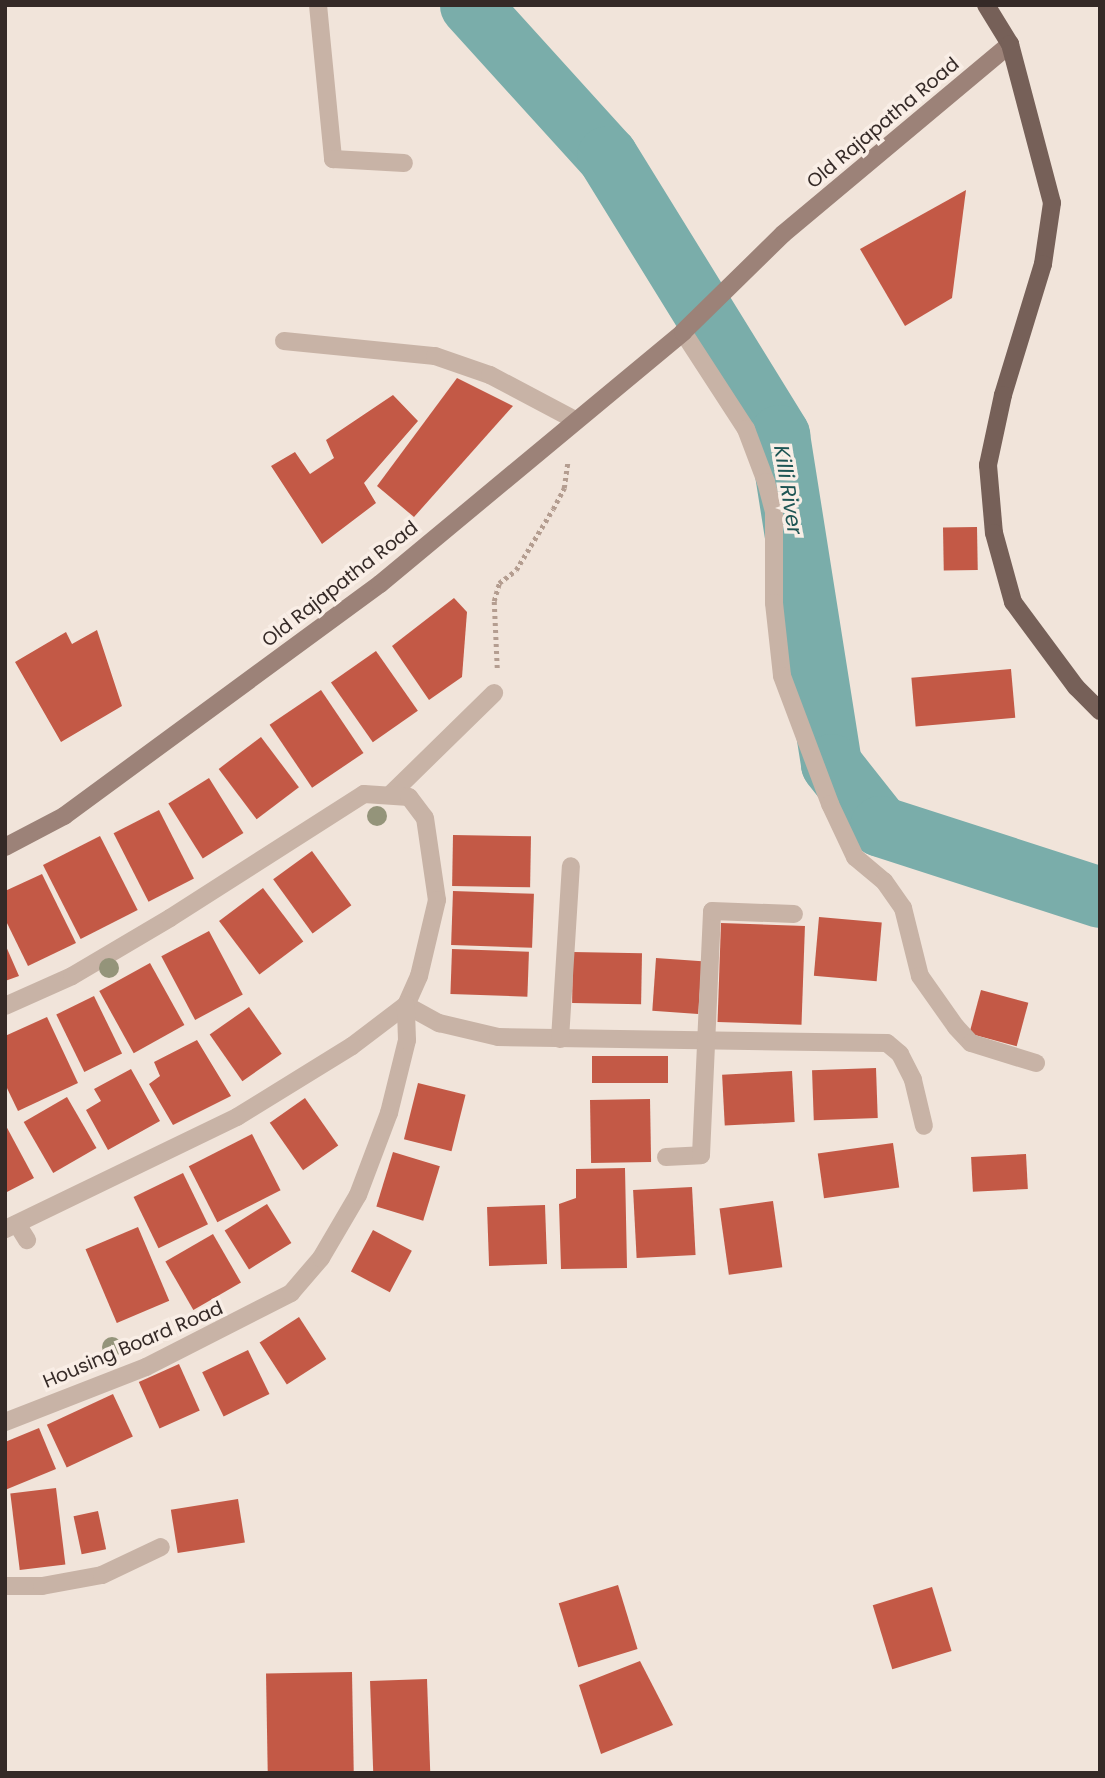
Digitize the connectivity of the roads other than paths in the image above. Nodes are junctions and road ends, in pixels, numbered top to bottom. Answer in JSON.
{"nodes":[{"id":1,"x":318,"y":5,"type":"edge"},
{"id":2,"x":986,"y":5,"type":"edge"},
{"id":3,"x":1010,"y":44,"type":"junction"},
{"id":4,"x":404,"y":163,"type":"dead end"},
{"id":5,"x":683,"y":332,"type":"junction"},
{"id":6,"x":284,"y":341,"type":"dead end"},
{"id":7,"x":573,"y":419,"type":"junction"},
{"id":8,"x":494,"y":693,"type":"road end"},
{"id":9,"x":1100,"y":711,"type":"edge"},
{"id":10,"x":392,"y":793,"type":"junction"},
{"id":11,"x":5,"y":847,"type":"edge"},
{"id":12,"x":571,"y":866,"type":"dead end"},
{"id":13,"x":794,"y":914,"type":"dead end"},
{"id":14,"x":406,"y":1005,"type":"junction"},
{"id":15,"x":5,"y":1006,"type":"edge"},
{"id":16,"x":560,"y":1039,"type":"junction"},
{"id":17,"x":709,"y":1043,"type":"junction"},
{"id":18,"x":1036,"y":1063,"type":"dead end"},
{"id":19,"x":924,"y":1126,"type":"dead end"},
{"id":20,"x":666,"y":1157,"type":"dead end"},
{"id":21,"x":11,"y":1226,"type":"edge"},
{"id":22,"x":27,"y":1240,"type":"dead end"},
{"id":23,"x":5,"y":1422,"type":"edge"},
{"id":24,"x":161,"y":1547,"type":"dead end"},
{"id":25,"x":5,"y":1586,"type":"edge"}],
"edges":[{"from":1,"to":4,"type":"street"},
{"from":2,"to":3,"type":"main road"},
{"from":3,"to":5,"type":"main road","name":"Old Rajapatha Road"},
{"from":3,"to":9,"type":"main road"},
{"from":5,"to":7,"type":"main road","name":"Old Rajapatha Road"},
{"from":5,"to":18,"type":"street"},
{"from":6,"to":7,"type":"street"},
{"from":7,"to":11,"type":"main road","name":"Old Rajapatha Road"},
{"from":8,"to":10,"type":"street"},
{"from":10,"to":14,"type":"street","name":"Housing Board Road"},
{"from":10,"to":15,"type":"street"},
{"from":12,"to":16,"type":"street"},
{"from":13,"to":17,"type":"street"},
{"from":14,"to":16,"type":"street"},
{"from":14,"to":21,"type":"street","name":"Housing Board Road"},
{"from":14,"to":23,"type":"street","name":"Housing Board Road"},
{"from":16,"to":17,"type":"street"},
{"from":17,"to":19,"type":"street"},
{"from":17,"to":20,"type":"street"},
{"from":21,"to":22,"type":"street","name":"Housing Board Road"},
{"from":24,"to":25,"type":"street"}]}
